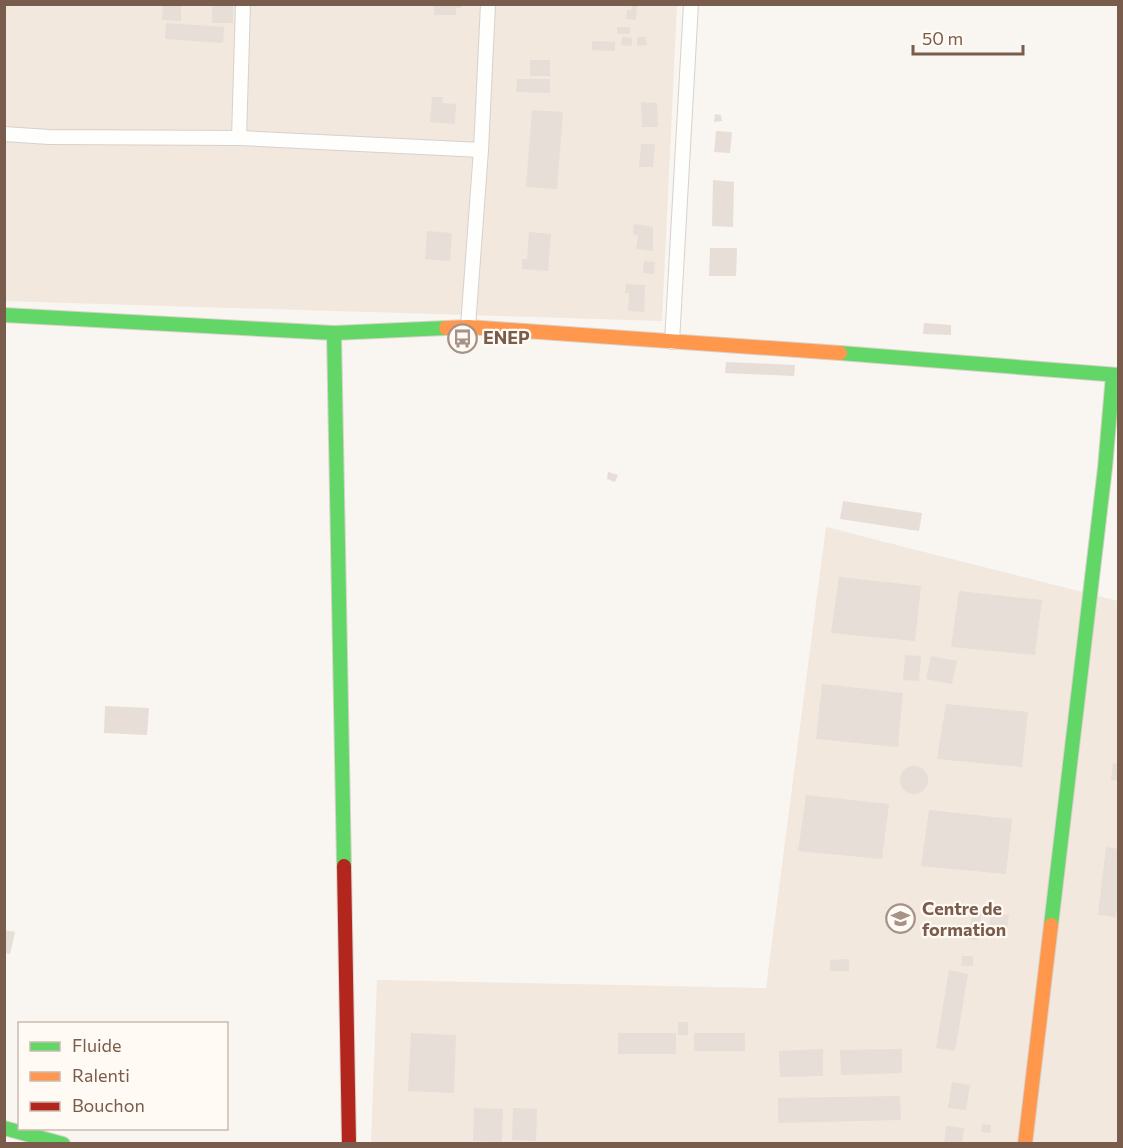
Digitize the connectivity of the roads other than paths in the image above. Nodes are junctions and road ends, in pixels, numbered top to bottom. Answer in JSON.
{"nodes":[{"id":1,"x":243,"y":4,"type":"edge"},
{"id":2,"x":488,"y":4,"type":"edge"},
{"id":3,"x":691,"y":4,"type":"edge"},
{"id":4,"x":4,"y":134,"type":"edge"},
{"id":5,"x":239,"y":138,"type":"junction"},
{"id":6,"x":481,"y":150,"type":"junction"},
{"id":7,"x":4,"y":315,"type":"edge"},
{"id":8,"x":468,"y":327,"type":"junction"},
{"id":9,"x":334,"y":333,"type":"junction"},
{"id":10,"x":672,"y":342,"type":"junction"},
{"id":11,"x":1116,"y":375,"type":"edge"},
{"id":12,"x":1119,"y":460,"type":"edge"},
{"id":13,"x":1105,"y":468,"type":"junction"},
{"id":14,"x":4,"y":1128,"type":"edge"},
{"id":15,"x":63,"y":1143,"type":"edge"},
{"id":16,"x":349,"y":1143,"type":"edge"},
{"id":17,"x":1025,"y":1143,"type":"edge"}],
"edges":[{"from":1,"to":5,"type":"street"},
{"from":2,"to":6,"type":"street"},
{"from":3,"to":10,"type":"street"},
{"from":4,"to":5,"type":"street"},
{"from":5,"to":6,"type":"street"},
{"from":6,"to":8,"type":"street"},
{"from":7,"to":9,"type":"street"},
{"from":8,"to":9,"type":"street"},
{"from":8,"to":10,"type":"street"},
{"from":9,"to":16,"type":"street"},
{"from":10,"to":11,"type":"street"},
{"from":11,"to":13,"type":"street"},
{"from":12,"to":13,"type":"street"},
{"from":13,"to":17,"type":"street"},
{"from":14,"to":15,"type":"street"}]}
